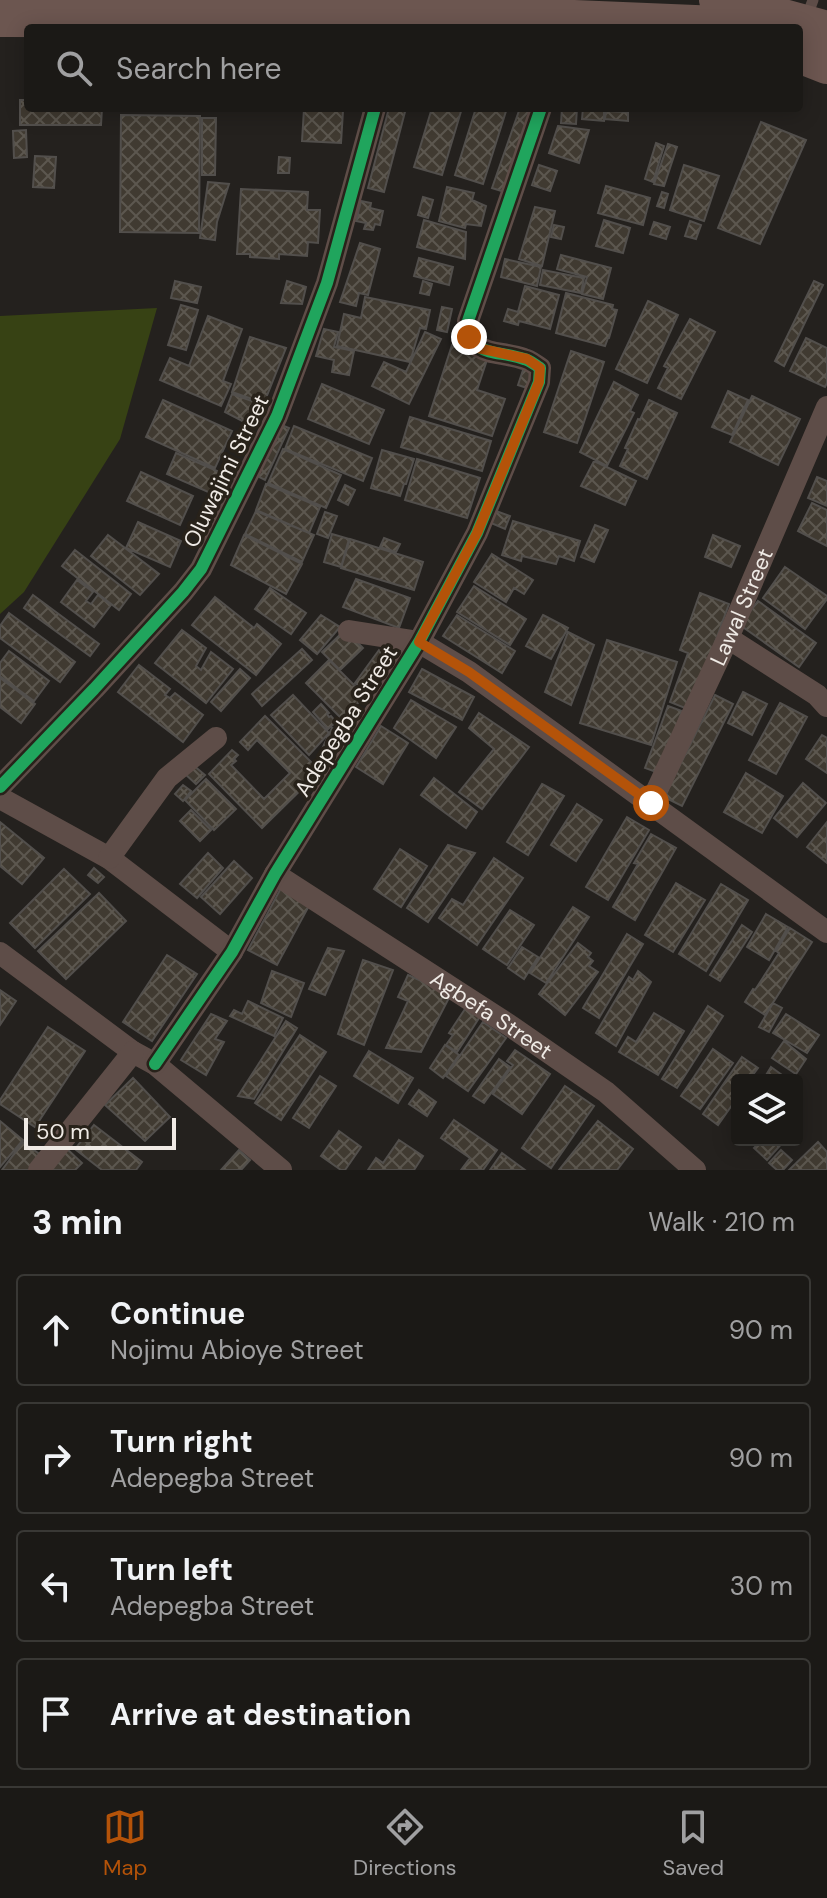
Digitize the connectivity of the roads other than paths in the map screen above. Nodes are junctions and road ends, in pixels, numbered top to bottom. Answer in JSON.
{"nodes":[{"id":1,"x":725,"y":8,"type":"edge"},
{"id":2,"x":0,"y":18,"type":"edge"},
{"id":3,"x":398,"y":24,"type":"edge"},
{"id":4,"x":572,"y":24,"type":"edge"},
{"id":5,"x":706,"y":24,"type":"edge"},
{"id":6,"x":797,"y":24,"type":"edge"},
{"id":7,"x":811,"y":27,"type":"edge"},
{"id":8,"x":827,"y":65,"type":"edge"},
{"id":9,"x":374,"y":112,"type":"edge"},
{"id":10,"x":540,"y":112,"type":"edge"},
{"id":11,"x":827,"y":407,"type":"edge"},
{"id":12,"x":349,"y":631,"type":"dead end"},
{"id":13,"x":728,"y":638,"type":"junction"},
{"id":14,"x":419,"y":642,"type":"junction"},
{"id":15,"x":827,"y":706,"type":"edge"},
{"id":16,"x":216,"y":738,"type":"dead end"},
{"id":17,"x":0,"y":787,"type":"edge"},
{"id":18,"x":0,"y":798,"type":"edge"},
{"id":19,"x":651,"y":803,"type":"junction"},
{"id":20,"x":109,"y":858,"type":"junction"},
{"id":21,"x":275,"y":874,"type":"junction"},
{"id":22,"x":827,"y":932,"type":"edge"},
{"id":23,"x":232,"y":952,"type":"junction"},
{"id":24,"x":0,"y":953,"type":"edge"},
{"id":25,"x":133,"y":1052,"type":"junction"},
{"id":26,"x":155,"y":1064,"type":"junction"},
{"id":27,"x":39,"y":1170,"type":"edge"},
{"id":28,"x":281,"y":1170,"type":"edge"},
{"id":29,"x":695,"y":1170,"type":"edge"}],
"edges":[{"from":1,"to":5,"type":"highway"},
{"from":1,"to":6,"type":"highway"},
{"from":2,"to":3,"type":"highway"},
{"from":3,"to":4,"type":"highway"},
{"from":7,"to":8,"type":"highway"},
{"from":9,"to":17,"type":"street","name":"Oluwajimi Street"},
{"from":10,"to":14,"type":"street","name":"Adepegba Street"},
{"from":11,"to":13,"type":"street","name":"Lawal Street"},
{"from":12,"to":14,"type":"street"},
{"from":13,"to":15,"type":"street"},
{"from":13,"to":19,"type":"street","name":"Lawal Street"},
{"from":14,"to":19,"type":"street"},
{"from":14,"to":21,"type":"street","name":"Adepegba Street"},
{"from":16,"to":20,"type":"street"},
{"from":18,"to":20,"type":"street"},
{"from":19,"to":22,"type":"street"},
{"from":20,"to":23,"type":"street"},
{"from":21,"to":23,"type":"street","name":"Adepegba Street"},
{"from":21,"to":29,"type":"street","name":"Agbefa Street"},
{"from":23,"to":26,"type":"street","name":"Adepegba Street"},
{"from":24,"to":25,"type":"street"},
{"from":25,"to":26,"type":"street"},
{"from":25,"to":27,"type":"street"},
{"from":26,"to":28,"type":"street"}]}
